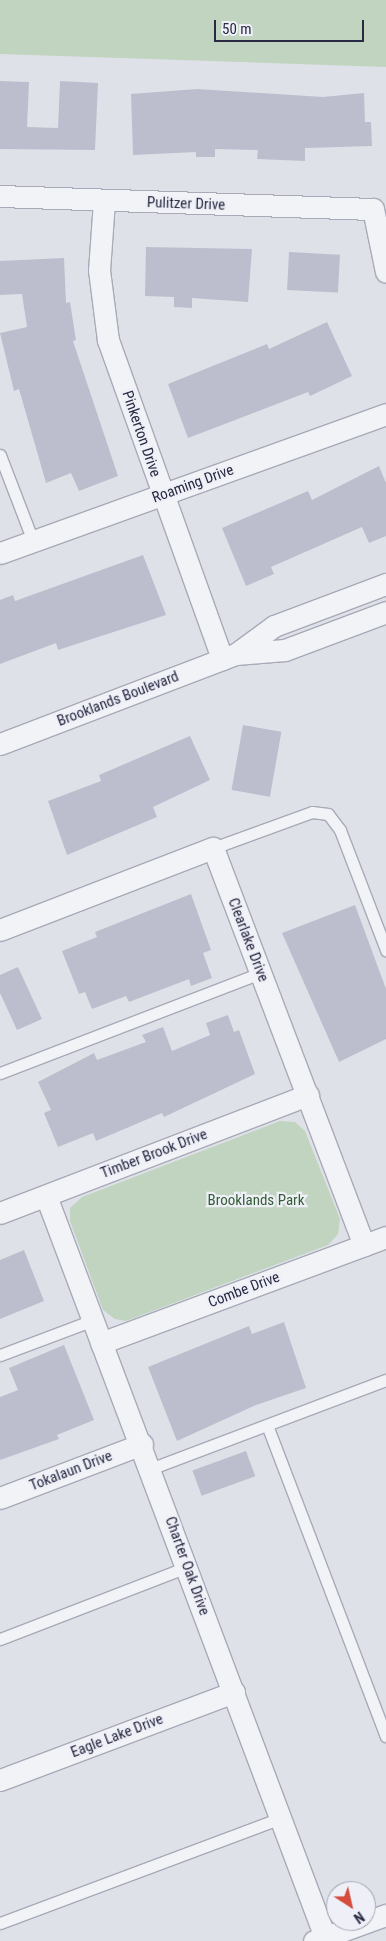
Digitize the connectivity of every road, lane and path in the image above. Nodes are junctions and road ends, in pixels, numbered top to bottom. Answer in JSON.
{"nodes":[{"id":1,"x":0,"y":196,"type":"edge"},
{"id":2,"x":104,"y":201,"type":"junction"},
{"id":3,"x":386,"y":272,"type":"edge"},
{"id":4,"x":386,"y":414,"type":"edge"},
{"id":5,"x":0,"y":455,"type":"edge"},
{"id":6,"x":162,"y":495,"type":"junction"},
{"id":7,"x":34,"y":541,"type":"junction"},
{"id":8,"x":0,"y":553,"type":"edge"},
{"id":9,"x":386,"y":584,"type":"edge"},
{"id":10,"x":386,"y":612,"type":"edge"},
{"id":11,"x":229,"y":657,"type":"junction"},
{"id":12,"x":0,"y":744,"type":"edge"},
{"id":13,"x":214,"y":848,"type":"junction"},
{"id":14,"x":0,"y":930,"type":"edge"},
{"id":15,"x":386,"y":950,"type":"edge"},
{"id":16,"x":261,"y":973,"type":"junction"},
{"id":17,"x":0,"y":1073,"type":"edge"},
{"id":18,"x":308,"y":1095,"type":"junction"},
{"id":19,"x":46,"y":1196,"type":"junction"},
{"id":20,"x":0,"y":1213,"type":"edge"},
{"id":21,"x":386,"y":1237,"type":"edge"},
{"id":22,"x":364,"y":1245,"type":"junction"},
{"id":23,"x":93,"y":1320,"type":"junction"},
{"id":24,"x":101,"y":1343,"type":"junction"},
{"id":25,"x":0,"y":1355,"type":"edge"},
{"id":26,"x":386,"y":1380,"type":"edge"},
{"id":27,"x":267,"y":1425,"type":"junction"},
{"id":28,"x":142,"y":1444,"type":"junction"},
{"id":29,"x":150,"y":1469,"type":"junction"},
{"id":30,"x":0,"y":1498,"type":"edge"},
{"id":31,"x":187,"y":1567,"type":"junction"},
{"id":32,"x":0,"y":1639,"type":"edge"},
{"id":33,"x":234,"y":1692,"type":"junction"},
{"id":34,"x":386,"y":1736,"type":"edge"},
{"id":35,"x":0,"y":1780,"type":"edge"},
{"id":36,"x":282,"y":1818,"type":"junction"},
{"id":37,"x":386,"y":1915,"type":"edge"},
{"id":38,"x":0,"y":1923,"type":"edge"},
{"id":39,"x":322,"y":1940,"type":"edge"}],
"edges":[{"from":1,"to":2,"type":"street","name":"Pulitzer Drive"},
{"from":2,"to":3,"type":"street","name":"Pulitzer Drive"},
{"from":2,"to":6,"type":"street","name":"Pinkerton Drive"},
{"from":4,"to":6,"type":"street","name":"Roaming Drive"},
{"from":5,"to":7,"type":"lane"},
{"from":6,"to":7,"type":"street","name":"Roaming Drive"},
{"from":6,"to":11,"type":"street","name":"Pinkerton Drive"},
{"from":7,"to":8,"type":"street","name":"Roaming Drive"},
{"from":9,"to":11,"type":"street","name":"Brooklands Boulevard"},
{"from":10,"to":11,"type":"street","name":"Brooklands Boulevard"},
{"from":11,"to":12,"type":"street","name":"Brooklands Boulevard"},
{"from":13,"to":14,"type":"street"},
{"from":13,"to":15,"type":"lane"},
{"from":13,"to":16,"type":"street","name":"Clearlake Drive"},
{"from":16,"to":17,"type":"lane"},
{"from":16,"to":18,"type":"street","name":"Clearlake Drive"},
{"from":18,"to":19,"type":"street","name":"Timber Brook Drive"},
{"from":18,"to":22,"type":"street","name":"Clearlake Drive"},
{"from":19,"to":20,"type":"street","name":"Timber Brook Drive"},
{"from":19,"to":23,"type":"street","name":"Charter Oak Drive"},
{"from":21,"to":22,"type":"street","name":"Combe Drive"},
{"from":22,"to":24,"type":"street","name":"Combe Drive"},
{"from":23,"to":24,"type":"street","name":"Charter Oak Drive"},
{"from":23,"to":25,"type":"lane"},
{"from":24,"to":28,"type":"street","name":"Charter Oak Drive"},
{"from":26,"to":27,"type":"lane"},
{"from":27,"to":29,"type":"lane"},
{"from":27,"to":34,"type":"lane"},
{"from":28,"to":29,"type":"street","name":"Charter Oak Drive"},
{"from":28,"to":30,"type":"street","name":"Tokalaun Drive"},
{"from":29,"to":31,"type":"street","name":"Charter Oak Drive"},
{"from":31,"to":32,"type":"lane"},
{"from":31,"to":33,"type":"street","name":"Charter Oak Drive"},
{"from":33,"to":35,"type":"street","name":"Eagle Lake Drive"},
{"from":33,"to":36,"type":"street","name":"Charter Oak Drive"},
{"from":36,"to":38,"type":"lane"},
{"from":36,"to":39,"type":"street","name":"Charter Oak Drive"},
{"from":37,"to":39,"type":"street"}]}
